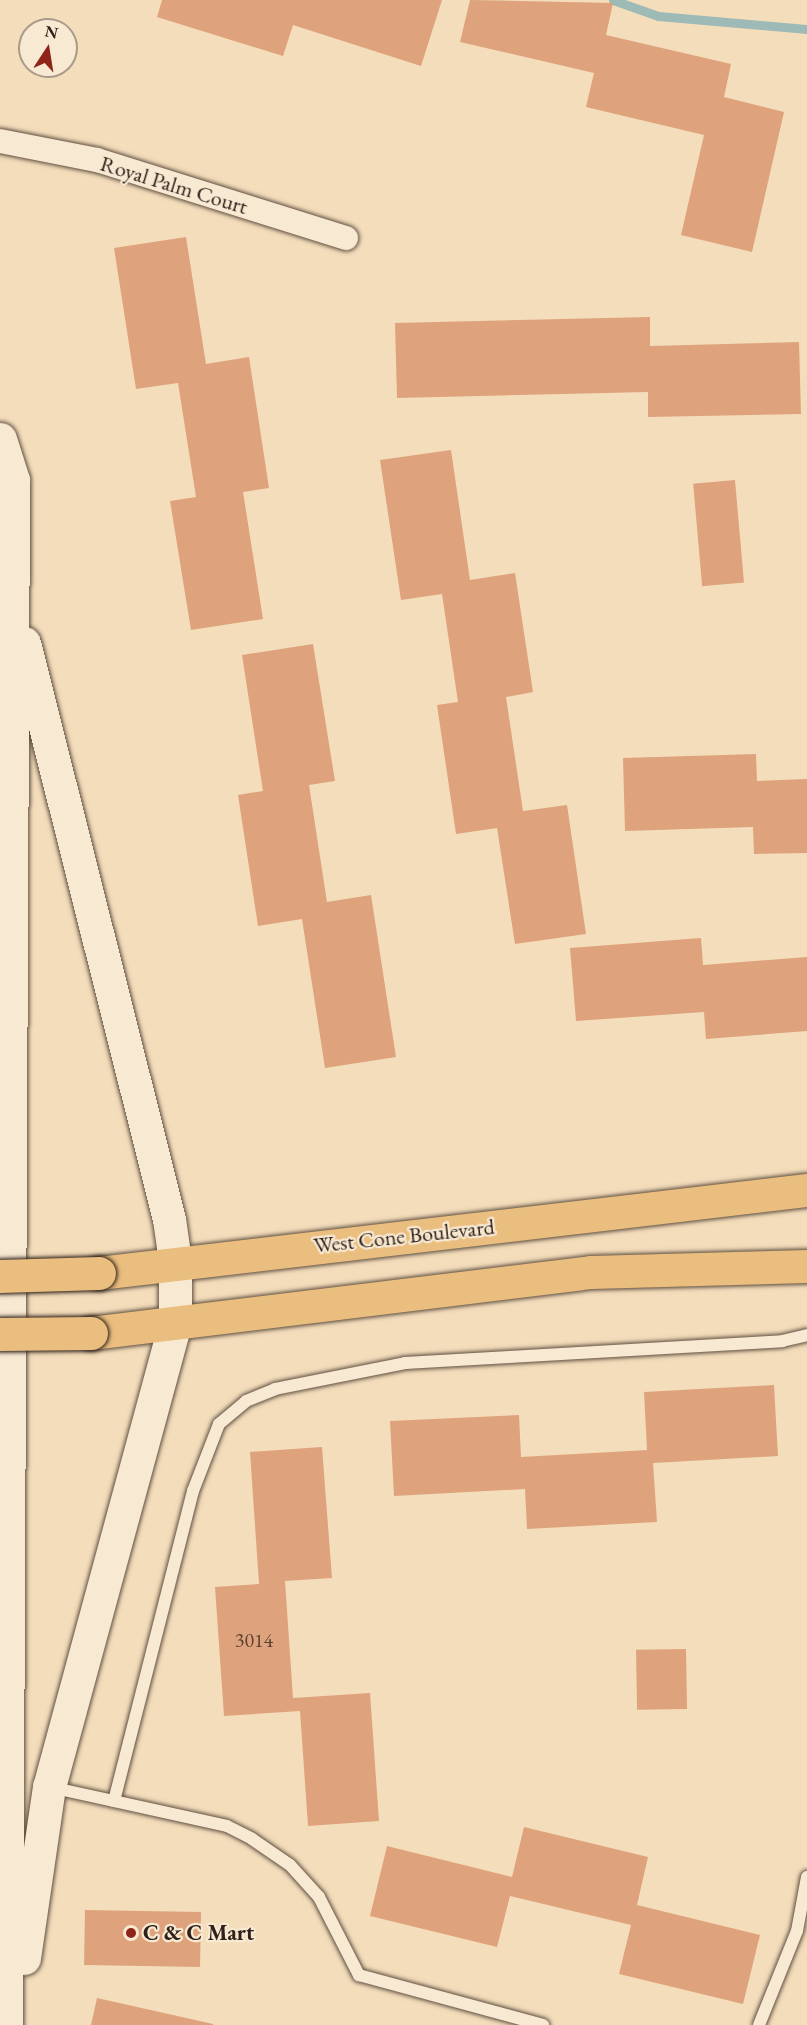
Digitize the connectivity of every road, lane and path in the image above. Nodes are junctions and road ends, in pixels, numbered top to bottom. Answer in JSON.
{"nodes":[{"id":1,"x":0,"y":141,"type":"edge"},
{"id":2,"x":346,"y":238,"type":"dead end"},
{"id":3,"x":0,"y":439,"type":"edge"},
{"id":4,"x":12,"y":595,"type":"junction"},
{"id":5,"x":807,"y":1190,"type":"edge"},
{"id":6,"x":175,"y":1261,"type":"junction"},
{"id":7,"x":807,"y":1266,"type":"edge"},
{"id":8,"x":0,"y":1276,"type":"edge"},
{"id":9,"x":175,"y":1322,"type":"junction"},
{"id":10,"x":0,"y":1334,"type":"edge"},
{"id":11,"x":807,"y":1335,"type":"edge"},
{"id":12,"x":49,"y":1787,"type":"junction"},
{"id":13,"x":114,"y":1801,"type":"junction"},
{"id":14,"x":807,"y":1877,"type":"edge"},
{"id":15,"x":6,"y":2025,"type":"edge"},
{"id":16,"x":14,"y":2025,"type":"edge"},
{"id":17,"x":543,"y":2025,"type":"edge"},
{"id":18,"x":759,"y":2025,"type":"edge"}],
"edges":[{"from":1,"to":2,"type":"street","name":"Royal Palm Court"},
{"from":3,"to":4,"type":"main road"},
{"from":4,"to":6,"type":"main road"},
{"from":4,"to":15,"type":"main road"},
{"from":5,"to":6,"type":"main road","name":"West Cone Boulevard"},
{"from":6,"to":8,"type":"main road","name":"West Cone Boulevard","bridge":true},
{"from":6,"to":9,"type":"main road"},
{"from":7,"to":9,"type":"main road"},
{"from":9,"to":10,"type":"main road","bridge":true},
{"from":9,"to":12,"type":"main road"},
{"from":11,"to":13,"type":"lane"},
{"from":12,"to":13,"type":"lane"},
{"from":12,"to":16,"type":"main road"},
{"from":13,"to":17,"type":"lane"},
{"from":14,"to":18,"type":"lane"}]}
